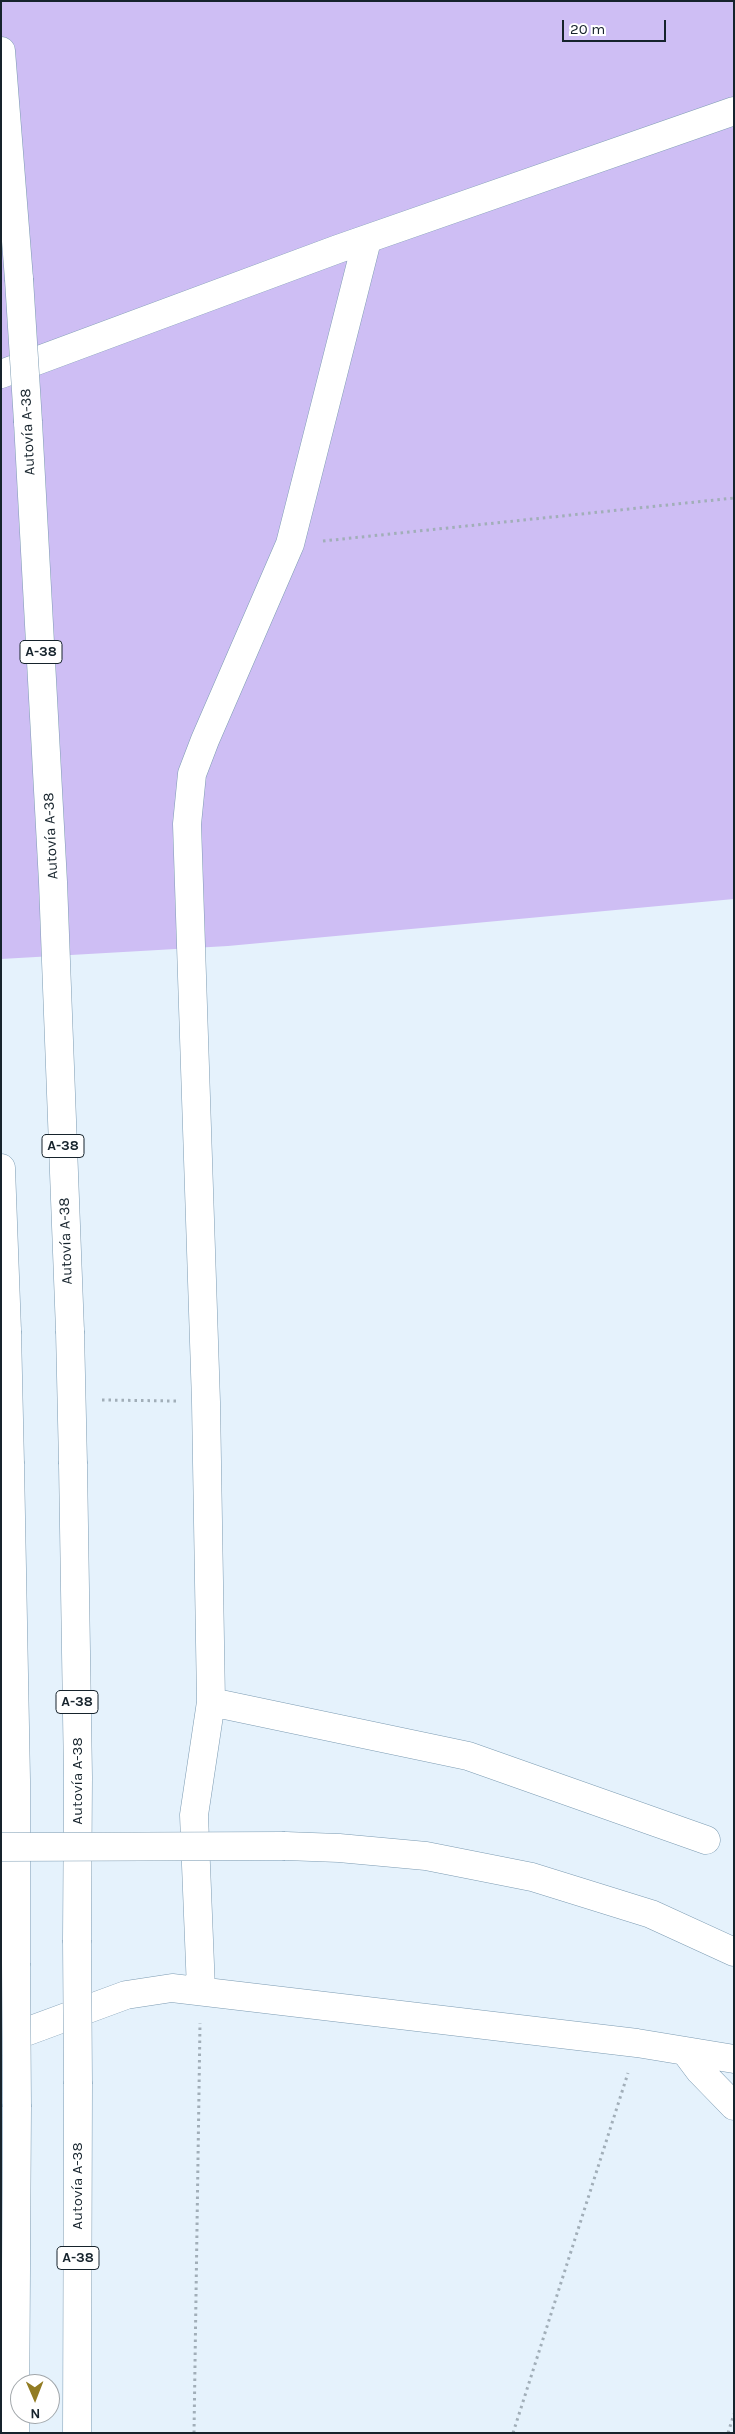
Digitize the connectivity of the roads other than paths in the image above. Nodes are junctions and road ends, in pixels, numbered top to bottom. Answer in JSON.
{"nodes":[{"id":1,"x":1,"y":51,"type":"edge"},
{"id":2,"x":734,"y":110,"type":"edge"},
{"id":3,"x":367,"y":240,"type":"junction"},
{"id":4,"x":1,"y":374,"type":"edge"},
{"id":5,"x":1,"y":1168,"type":"edge"},
{"id":6,"x":211,"y":1702,"type":"junction"},
{"id":7,"x":706,"y":1840,"type":"dead end"},
{"id":8,"x":1,"y":1847,"type":"edge"},
{"id":9,"x":734,"y":1952,"type":"edge"},
{"id":10,"x":201,"y":1990,"type":"junction"},
{"id":11,"x":1,"y":2041,"type":"edge"},
{"id":12,"x":685,"y":2051,"type":"junction"},
{"id":13,"x":734,"y":2059,"type":"edge"},
{"id":14,"x":734,"y":2106,"type":"edge"},
{"id":15,"x":14,"y":2433,"type":"edge"},
{"id":16,"x":77,"y":2433,"type":"edge"}],
"edges":[{"from":1,"to":16,"type":"main road","name":"Autovía A-38","number":"A-38","bridge":true},
{"from":2,"to":3,"type":"main road"},
{"from":3,"to":4,"type":"main road"},
{"from":3,"to":6,"type":"main road"},
{"from":5,"to":15,"type":"main road","bridge":true},
{"from":6,"to":7,"type":"main road"},
{"from":6,"to":10,"type":"main road"},
{"from":8,"to":9,"type":"main road","bridge":true},
{"from":10,"to":11,"type":"main road"},
{"from":10,"to":12,"type":"main road"},
{"from":12,"to":13,"type":"main road"},
{"from":12,"to":14,"type":"main road"}]}
